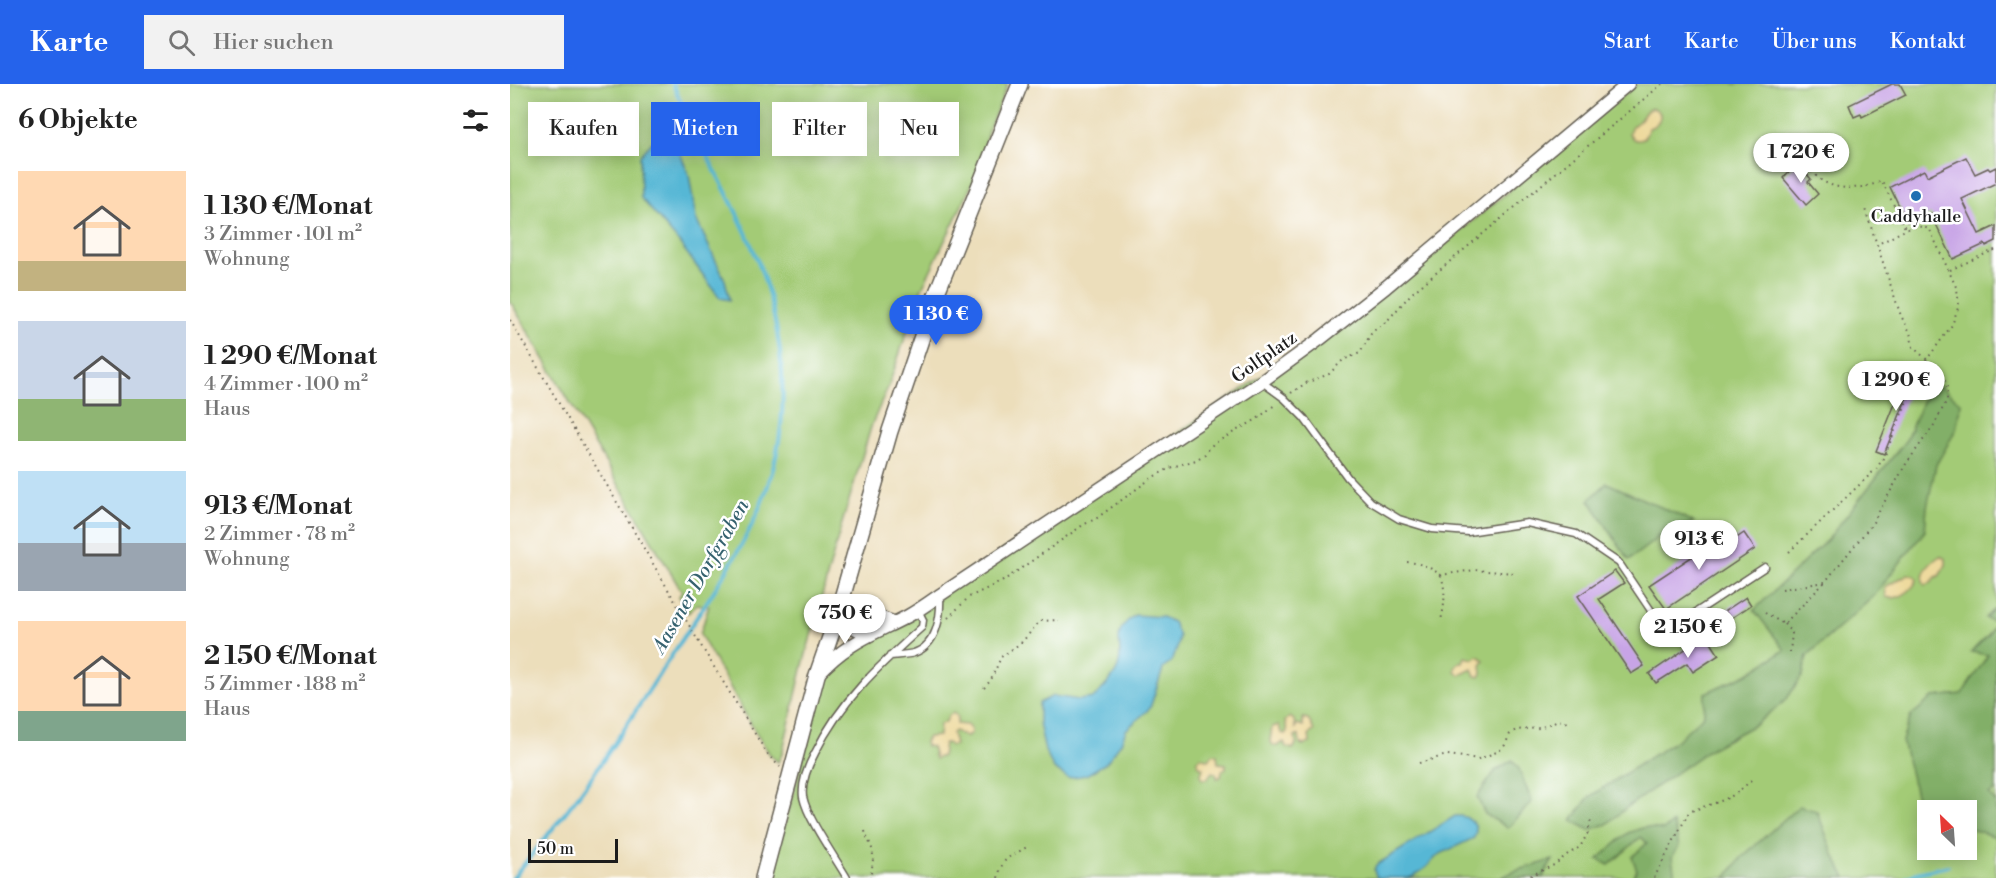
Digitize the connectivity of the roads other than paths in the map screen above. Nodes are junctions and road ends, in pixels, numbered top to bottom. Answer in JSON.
{"nodes":[{"id":1,"x":1020,"y":84,"type":"edge"},
{"id":2,"x":1628,"y":84,"type":"edge"},
{"id":3,"x":1262,"y":382,"type":"junction"},
{"id":4,"x":1765,"y":567,"type":"dead end"},
{"id":5,"x":940,"y":595,"type":"junction"},
{"id":6,"x":841,"y":604,"type":"junction"},
{"id":7,"x":918,"y":609,"type":"junction"},
{"id":8,"x":893,"y":622,"type":"junction"},
{"id":9,"x":878,"y":630,"type":"junction"},
{"id":10,"x":890,"y":656,"type":"junction"},
{"id":11,"x":817,"y":675,"type":"junction"},
{"id":12,"x":763,"y":878,"type":"edge"},
{"id":13,"x":848,"y":878,"type":"edge"}],
"edges":[{"from":1,"to":6,"type":"street"},
{"from":2,"to":3,"type":"street","name":"Golfplatz"},
{"from":3,"to":4,"type":"lane"},
{"from":3,"to":5,"type":"street","name":"Golfplatz"},
{"from":5,"to":7,"type":"street","name":"Golfplatz"},
{"from":5,"to":10,"type":"lane"},
{"from":6,"to":8,"type":"street"},
{"from":6,"to":9,"type":"street"},
{"from":6,"to":11,"type":"street"},
{"from":7,"to":8,"type":"street","name":"Golfplatz"},
{"from":7,"to":10,"type":"lane"},
{"from":8,"to":9,"type":"street","name":"Golfplatz"},
{"from":9,"to":11,"type":"street","name":"Golfplatz"},
{"from":10,"to":13,"type":"lane"},
{"from":11,"to":12,"type":"street"}]}
